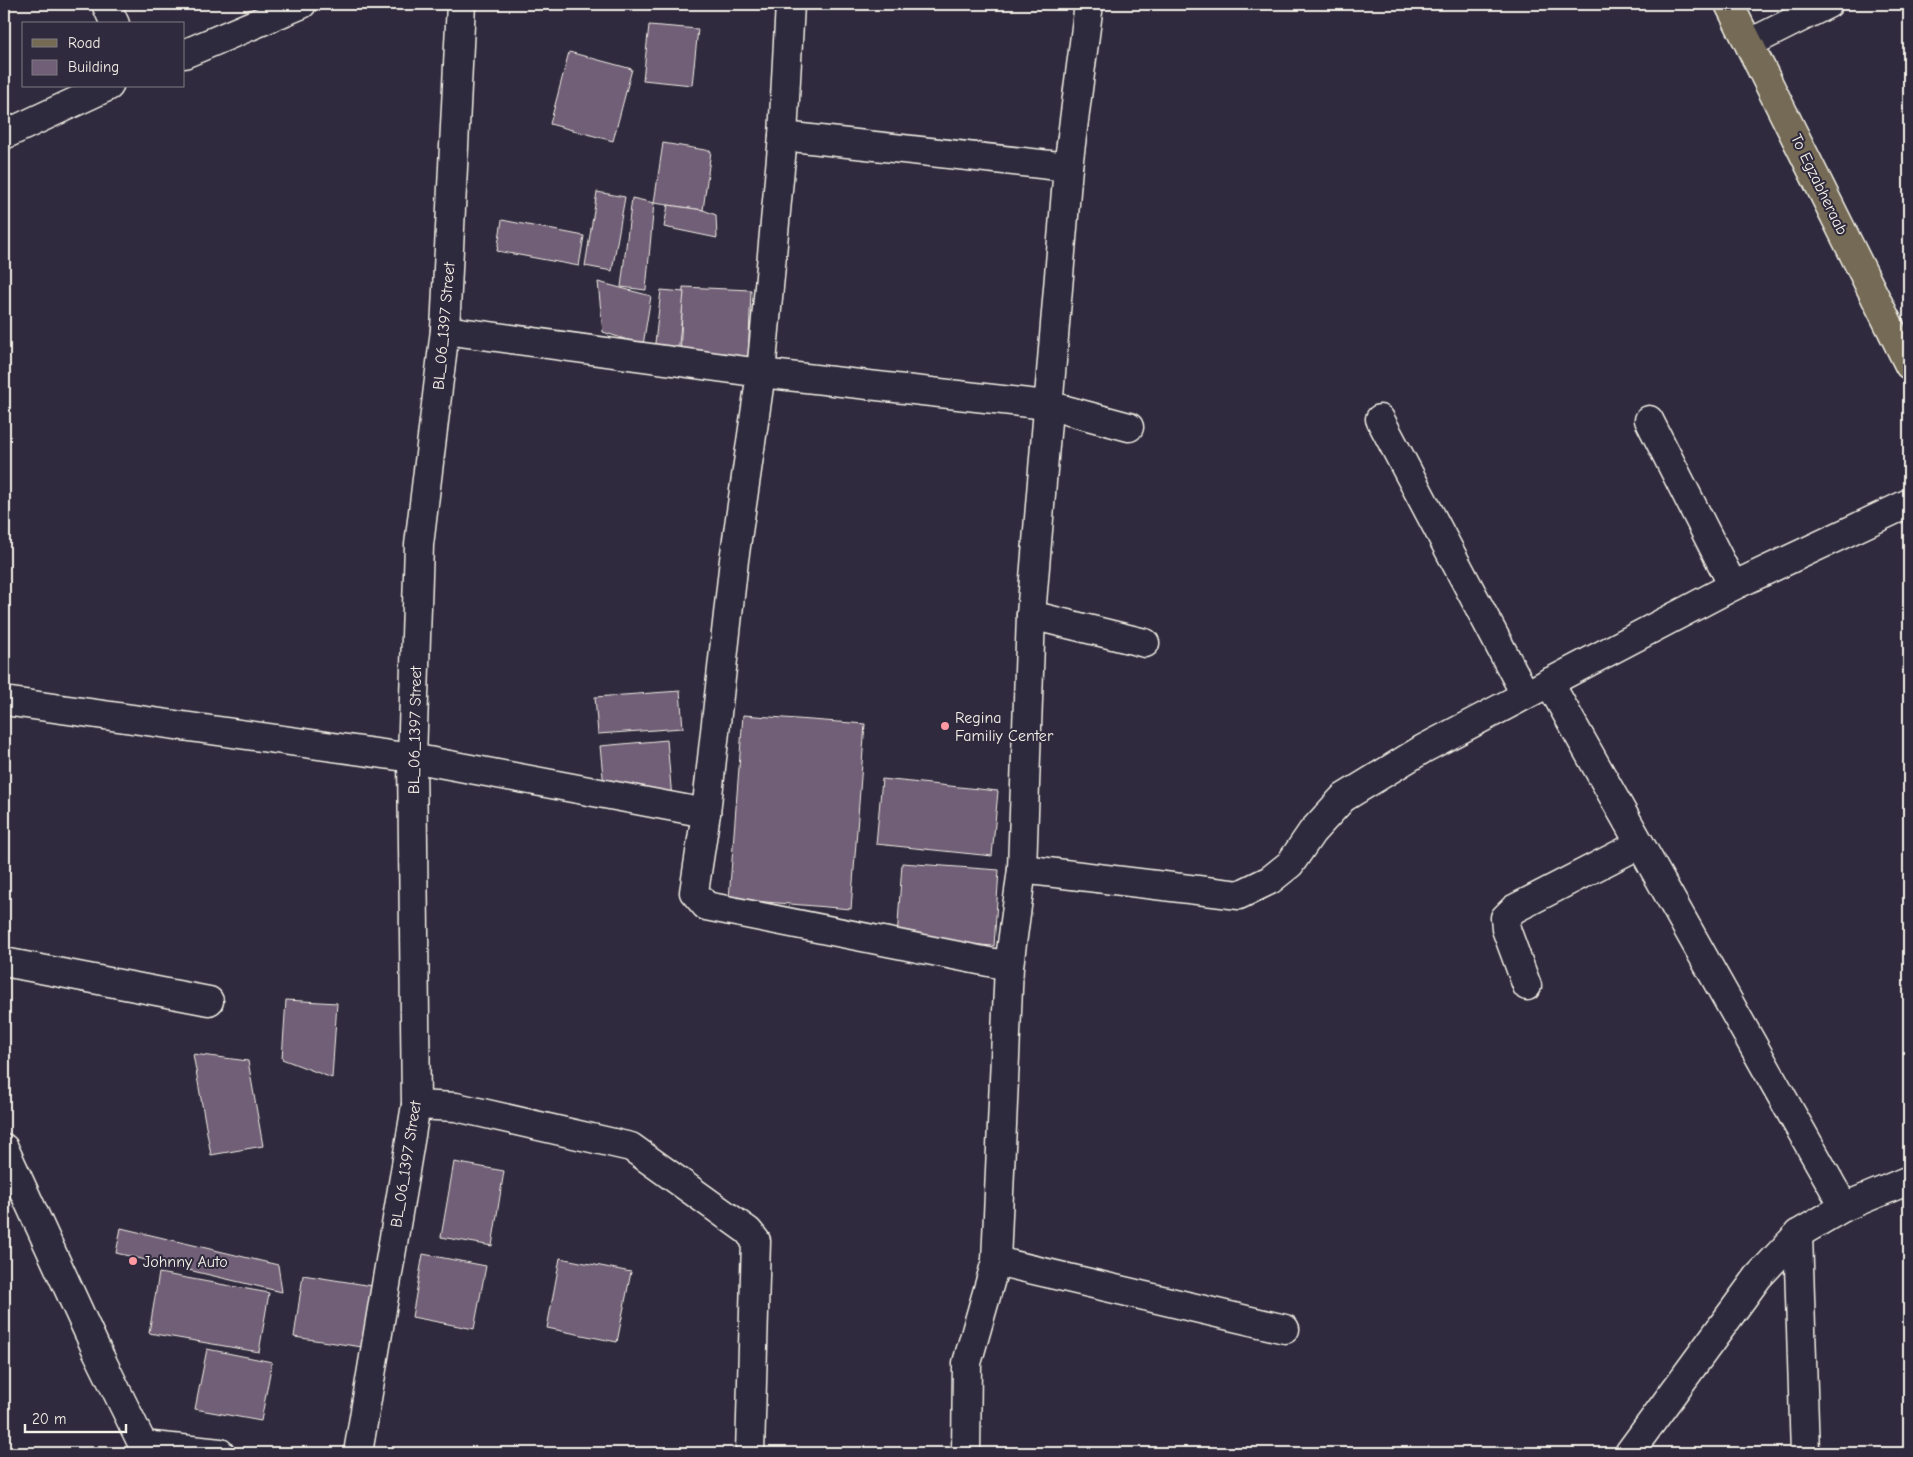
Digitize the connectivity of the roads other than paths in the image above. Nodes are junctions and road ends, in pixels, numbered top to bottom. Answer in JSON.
{"nodes":[{"id":1,"x":106,"y":4,"type":"edge"},
{"id":2,"x":302,"y":4,"type":"edge"},
{"id":3,"x":461,"y":4,"type":"edge"},
{"id":4,"x":790,"y":4,"type":"edge"},
{"id":5,"x":1089,"y":4,"type":"edge"},
{"id":6,"x":1729,"y":4,"type":"edge"},
{"id":7,"x":1828,"y":4,"type":"edge"},
{"id":8,"x":114,"y":22,"type":"edge"},
{"id":9,"x":1750,"y":43,"type":"junction"},
{"id":10,"x":185,"y":54,"type":"edge"},
{"id":11,"x":105,"y":88,"type":"edge"},
{"id":12,"x":4,"y":135,"type":"edge"},
{"id":13,"x":783,"y":136,"type":"junction"},
{"id":14,"x":1068,"y":167,"type":"junction"},
{"id":15,"x":446,"y":330,"type":"junction"},
{"id":16,"x":1909,"y":364,"type":"edge"},
{"id":17,"x":761,"y":373,"type":"junction"},
{"id":18,"x":1047,"y":405,"type":"junction"},
{"id":19,"x":1380,"y":419,"type":"dead end"},
{"id":20,"x":1649,"y":420,"type":"dead end"},
{"id":21,"x":1129,"y":427,"type":"dead end"},
{"id":22,"x":1909,"y":503,"type":"edge"},
{"id":23,"x":1733,"y":586,"type":"junction"},
{"id":24,"x":1031,"y":615,"type":"junction"},
{"id":25,"x":1145,"y":642,"type":"dead end"},
{"id":26,"x":1537,"y":688,"type":"junction"},
{"id":27,"x":4,"y":701,"type":"edge"},
{"id":28,"x":412,"y":758,"type":"junction"},
{"id":29,"x":706,"y":813,"type":"junction"},
{"id":30,"x":1640,"y":844,"type":"junction"},
{"id":31,"x":1022,"y":869,"type":"junction"},
{"id":32,"x":4,"y":962,"type":"edge"},
{"id":33,"x":1009,"y":966,"type":"junction"},
{"id":34,"x":1527,"y":986,"type":"dead end"},
{"id":35,"x":209,"y":1001,"type":"dead end"},
{"id":36,"x":416,"y":1105,"type":"junction"},
{"id":37,"x":4,"y":1148,"type":"edge"},
{"id":38,"x":1909,"y":1180,"type":"edge"},
{"id":39,"x":1844,"y":1207,"type":"junction"},
{"id":40,"x":1798,"y":1234,"type":"junction"},
{"id":41,"x":996,"y":1261,"type":"junction"},
{"id":42,"x":1284,"y":1329,"type":"dead end"},
{"id":43,"x":143,"y":1449,"type":"edge"},
{"id":44,"x":220,"y":1453,"type":"edge"},
{"id":45,"x":358,"y":1453,"type":"edge"},
{"id":46,"x":750,"y":1453,"type":"edge"},
{"id":47,"x":966,"y":1453,"type":"edge"},
{"id":48,"x":1629,"y":1453,"type":"edge"},
{"id":49,"x":1805,"y":1453,"type":"edge"}],
"edges":[{"from":1,"to":8,"type":"street"},
{"from":2,"to":10,"type":"street"},
{"from":3,"to":15,"type":"street","name":"BL_06_1397 Street"},
{"from":4,"to":13,"type":"street"},
{"from":5,"to":14,"type":"street"},
{"from":6,"to":9,"type":"main road","name":"To Egzabheraab"},
{"from":7,"to":9,"type":"street"},
{"from":9,"to":16,"type":"main road","name":"To Egzabheraab"},
{"from":11,"to":12,"type":"street"},
{"from":13,"to":14,"type":"street"},
{"from":13,"to":17,"type":"street"},
{"from":14,"to":18,"type":"street"},
{"from":15,"to":17,"type":"street"},
{"from":15,"to":28,"type":"street","name":"BL_06_1397 Street"},
{"from":17,"to":18,"type":"street"},
{"from":17,"to":29,"type":"street"},
{"from":18,"to":21,"type":"street"},
{"from":18,"to":24,"type":"street"},
{"from":19,"to":26,"type":"street"},
{"from":20,"to":23,"type":"street"},
{"from":22,"to":23,"type":"street"},
{"from":23,"to":26,"type":"street"},
{"from":24,"to":25,"type":"street"},
{"from":24,"to":31,"type":"street"},
{"from":26,"to":30,"type":"street"},
{"from":26,"to":31,"type":"street"},
{"from":27,"to":28,"type":"street"},
{"from":28,"to":29,"type":"street"},
{"from":28,"to":36,"type":"street","name":"BL_06_1397 Street"},
{"from":29,"to":33,"type":"street"},
{"from":30,"to":34,"type":"street"},
{"from":30,"to":39,"type":"street"},
{"from":31,"to":33,"type":"street"},
{"from":32,"to":35,"type":"street"},
{"from":33,"to":41,"type":"street"},
{"from":36,"to":45,"type":"street","name":"BL_06_1397 Street"},
{"from":36,"to":46,"type":"street"},
{"from":37,"to":43,"type":"street"},
{"from":38,"to":39,"type":"street"},
{"from":39,"to":40,"type":"street"},
{"from":40,"to":48,"type":"street"},
{"from":40,"to":49,"type":"street"},
{"from":41,"to":42,"type":"street"},
{"from":41,"to":47,"type":"street"},
{"from":43,"to":44,"type":"street"}]}
